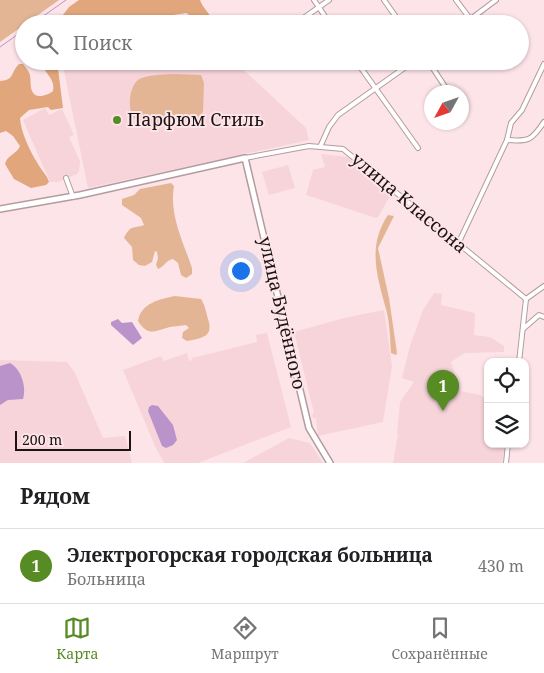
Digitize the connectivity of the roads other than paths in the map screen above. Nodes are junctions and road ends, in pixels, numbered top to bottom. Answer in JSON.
{"nodes":[{"id":1,"x":314,"y":0,"type":"edge"},
{"id":2,"x":329,"y":0,"type":"edge"},
{"id":3,"x":384,"y":0,"type":"edge"},
{"id":4,"x":456,"y":0,"type":"edge"},
{"id":5,"x":496,"y":0,"type":"edge"},
{"id":6,"x":319,"y":7,"type":"junction"},
{"id":7,"x":308,"y":15,"type":"edge"},
{"id":8,"x":324,"y":15,"type":"edge"},
{"id":9,"x":395,"y":15,"type":"edge"},
{"id":10,"x":468,"y":15,"type":"edge"},
{"id":11,"x":475,"y":15,"type":"edge"},
{"id":12,"x":544,"y":64,"type":"edge"},
{"id":13,"x":362,"y":70,"type":"edge"},
{"id":14,"x":401,"y":70,"type":"edge"},
{"id":15,"x":434,"y":70,"type":"edge"},
{"id":16,"x":444,"y":85,"type":"edge"},
{"id":17,"x":374,"y":88,"type":"junction"},
{"id":18,"x":544,"y":122,"type":"edge"},
{"id":19,"x":507,"y":140,"type":"junction"},
{"id":20,"x":320,"y":147,"type":"junction"},
{"id":21,"x":418,"y":148,"type":"dead end"},
{"id":22,"x":245,"y":158,"type":"junction"},
{"id":23,"x":66,"y":178,"type":"dead end"},
{"id":24,"x":73,"y":197,"type":"junction"},
{"id":25,"x":0,"y":209,"type":"edge"},
{"id":26,"x":458,"y":244,"type":"junction"},
{"id":27,"x":544,"y":286,"type":"edge"},
{"id":28,"x":526,"y":299,"type":"junction"},
{"id":29,"x":544,"y":317,"type":"edge"},
{"id":30,"x":523,"y":329,"type":"junction"},
{"id":31,"x":519,"y":358,"type":"edge"},
{"id":32,"x":508,"y":448,"type":"edge"},
{"id":33,"x":330,"y":463,"type":"edge"},
{"id":34,"x":506,"y":463,"type":"edge"}],
"edges":[{"from":1,"to":6,"type":"street"},
{"from":2,"to":6,"type":"street"},
{"from":3,"to":9,"type":"street"},
{"from":4,"to":10,"type":"street"},
{"from":5,"to":11,"type":"street"},
{"from":6,"to":7,"type":"street"},
{"from":6,"to":8,"type":"street"},
{"from":12,"to":19,"type":"street"},
{"from":13,"to":17,"type":"street"},
{"from":14,"to":17,"type":"street"},
{"from":15,"to":16,"type":"street"},
{"from":17,"to":20,"type":"street"},
{"from":17,"to":21,"type":"street"},
{"from":18,"to":19,"type":"street"},
{"from":19,"to":26,"type":"street"},
{"from":20,"to":22,"type":"street","name":"улица Классона"},
{"from":20,"to":26,"type":"street","name":"улица Классона"},
{"from":22,"to":24,"type":"street","name":"улица Классона"},
{"from":22,"to":33,"type":"street","name":"улица Будённого"},
{"from":23,"to":24,"type":"street"},
{"from":24,"to":25,"type":"street","name":"улица Классона"},
{"from":26,"to":28,"type":"street","name":"улица Классона"},
{"from":27,"to":28,"type":"street"},
{"from":28,"to":30,"type":"street"},
{"from":29,"to":30,"type":"street"},
{"from":30,"to":31,"type":"street"},
{"from":32,"to":34,"type":"street"}]}
